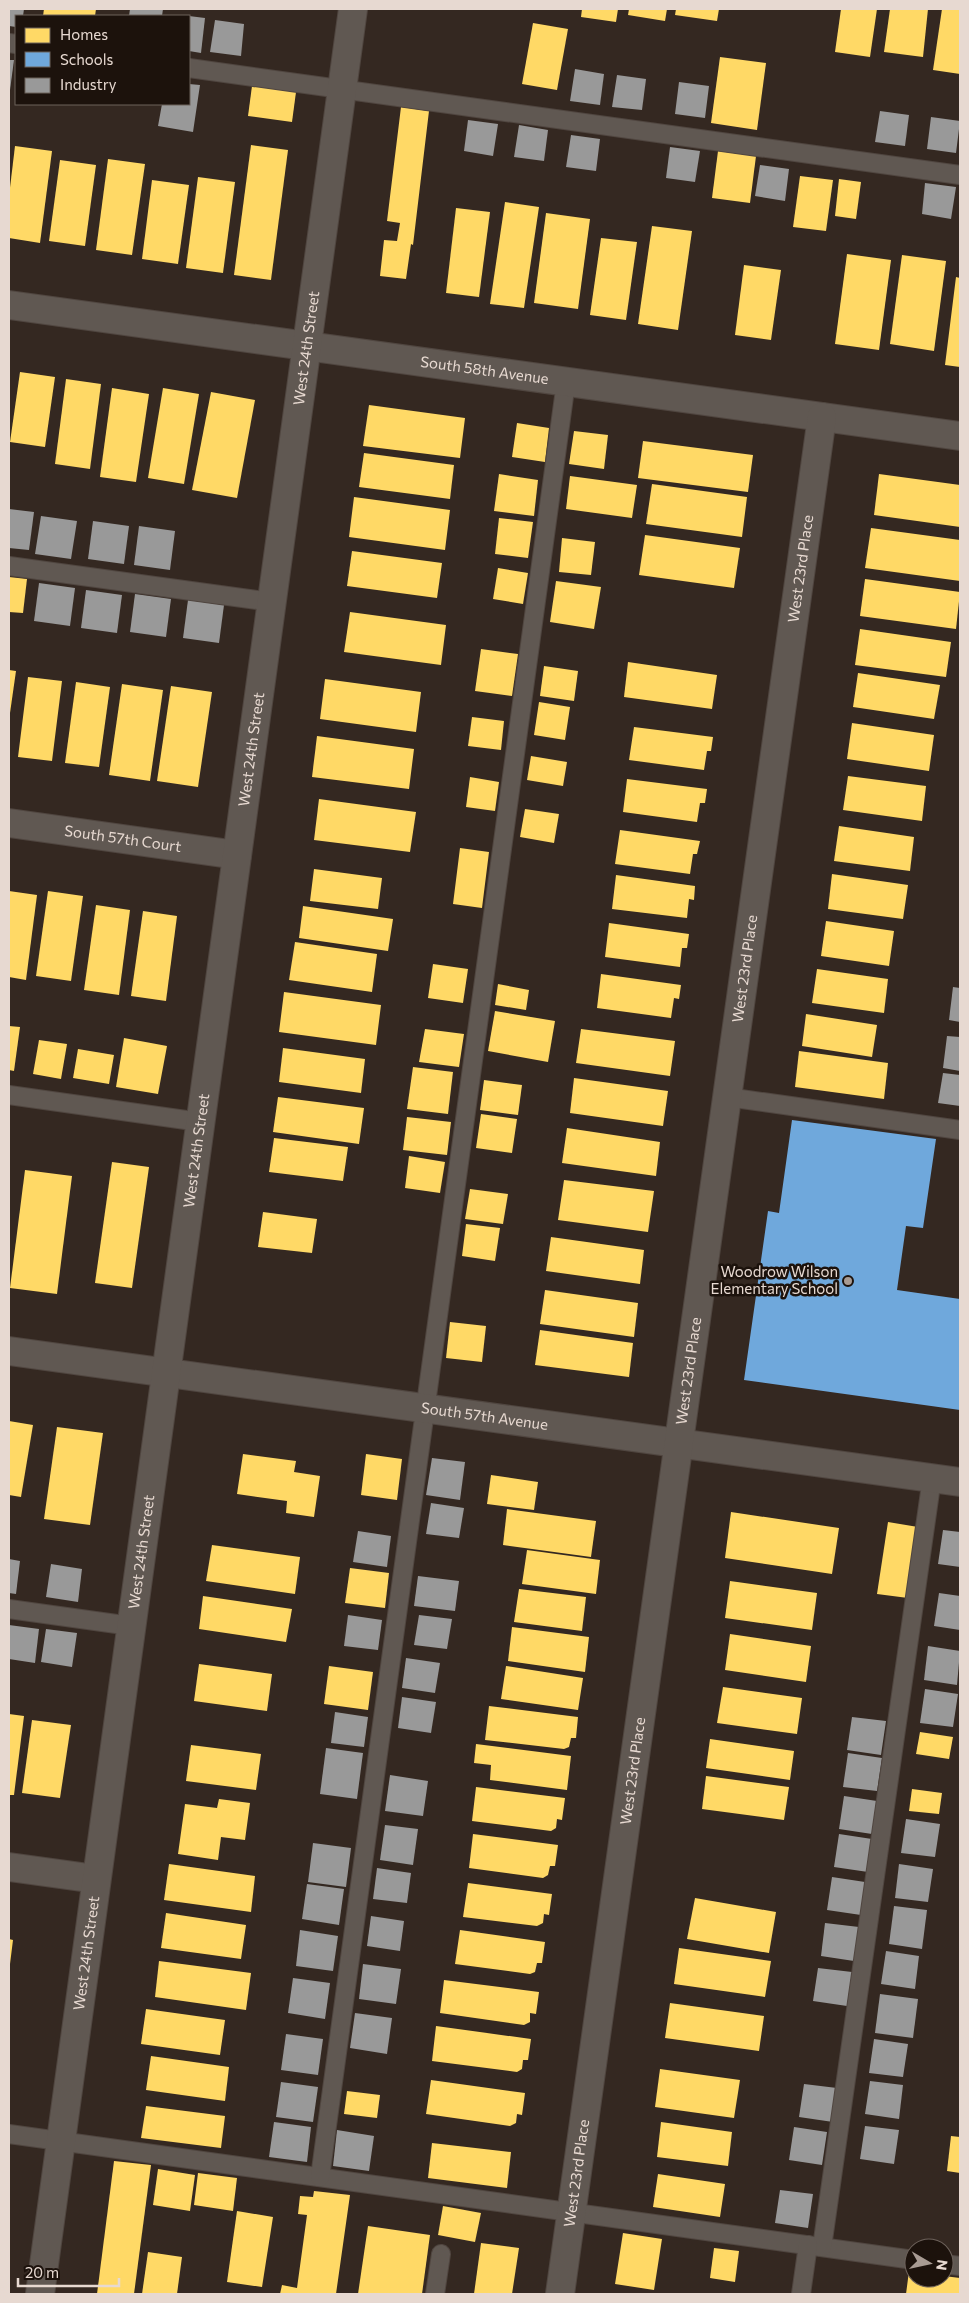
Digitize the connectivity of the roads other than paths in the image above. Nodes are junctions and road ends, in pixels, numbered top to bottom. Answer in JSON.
{"nodes":[{"id":1,"x":352,"y":9,"type":"edge"},
{"id":2,"x":190,"y":68,"type":"edge"},
{"id":3,"x":342,"y":89,"type":"junction"},
{"id":4,"x":960,"y":175,"type":"edge"},
{"id":5,"x":9,"y":304,"type":"edge"},
{"id":6,"x":307,"y":346,"type":"junction"},
{"id":7,"x":566,"y":382,"type":"junction"},
{"id":8,"x":822,"y":417,"type":"junction"},
{"id":9,"x":960,"y":436,"type":"edge"},
{"id":10,"x":9,"y":566,"type":"edge"},
{"id":11,"x":272,"y":602,"type":"junction"},
{"id":12,"x":9,"y":824,"type":"edge"},
{"id":13,"x":237,"y":855,"type":"junction"},
{"id":14,"x":9,"y":1095,"type":"edge"},
{"id":15,"x":727,"y":1097,"type":"junction"},
{"id":16,"x":200,"y":1122,"type":"junction"},
{"id":17,"x":960,"y":1130,"type":"edge"},
{"id":18,"x":9,"y":1351,"type":"edge"},
{"id":19,"x":166,"y":1373,"type":"junction"},
{"id":20,"x":425,"y":1409,"type":"junction"},
{"id":21,"x":679,"y":1444,"type":"junction"},
{"id":22,"x":932,"y":1478,"type":"junction"},
{"id":23,"x":960,"y":1482,"type":"edge"},
{"id":24,"x":9,"y":1610,"type":"edge"},
{"id":25,"x":131,"y":1626,"type":"junction"},
{"id":26,"x":9,"y":1867,"type":"edge"},
{"id":27,"x":96,"y":1879,"type":"junction"},
{"id":28,"x":9,"y":2134,"type":"edge"},
{"id":29,"x":61,"y":2142,"type":"junction"},
{"id":30,"x":320,"y":2177,"type":"junction"},
{"id":31,"x":571,"y":2212,"type":"junction"},
{"id":32,"x":815,"y":2246,"type":"junction"},
{"id":33,"x":441,"y":2254,"type":"dead end"},
{"id":34,"x":904,"y":2259,"type":"edge"},
{"id":35,"x":40,"y":2294,"type":"edge"},
{"id":36,"x":435,"y":2294,"type":"edge"},
{"id":37,"x":560,"y":2294,"type":"edge"},
{"id":38,"x":801,"y":2294,"type":"edge"}],
"edges":[{"from":1,"to":3,"type":"street","name":"West 24th Street"},
{"from":2,"to":3,"type":"lane"},
{"from":3,"to":4,"type":"lane"},
{"from":3,"to":6,"type":"street","name":"West 24th Street"},
{"from":5,"to":6,"type":"street","name":"South 58th Avenue"},
{"from":6,"to":7,"type":"street","name":"South 58th Avenue"},
{"from":6,"to":11,"type":"street","name":"West 24th Street"},
{"from":7,"to":8,"type":"street","name":"South 58th Avenue"},
{"from":7,"to":20,"type":"lane"},
{"from":8,"to":9,"type":"street","name":"South 58th Avenue"},
{"from":8,"to":15,"type":"street","name":"West 23rd Place"},
{"from":10,"to":11,"type":"lane"},
{"from":11,"to":13,"type":"street","name":"West 24th Street"},
{"from":12,"to":13,"type":"street","name":"South 57th Court"},
{"from":13,"to":16,"type":"street","name":"West 24th Street"},
{"from":14,"to":16,"type":"lane"},
{"from":15,"to":17,"type":"lane"},
{"from":15,"to":21,"type":"street","name":"West 23rd Place"},
{"from":16,"to":19,"type":"street","name":"West 24th Street"},
{"from":18,"to":19,"type":"street","name":"South 57th Avenue"},
{"from":19,"to":20,"type":"street","name":"South 57th Avenue"},
{"from":19,"to":25,"type":"street","name":"West 24th Street"},
{"from":20,"to":21,"type":"street","name":"South 57th Avenue"},
{"from":20,"to":30,"type":"lane"},
{"from":21,"to":22,"type":"street","name":"South 57th Avenue"},
{"from":21,"to":31,"type":"street","name":"West 23rd Place"},
{"from":22,"to":23,"type":"street","name":"South 57th Avenue"},
{"from":22,"to":32,"type":"lane"},
{"from":24,"to":25,"type":"lane"},
{"from":25,"to":27,"type":"street","name":"West 24th Street"},
{"from":26,"to":27,"type":"street"},
{"from":27,"to":29,"type":"street","name":"West 24th Street"},
{"from":28,"to":29,"type":"lane"},
{"from":29,"to":30,"type":"lane"},
{"from":29,"to":35,"type":"street","name":"West 24th Street"},
{"from":30,"to":31,"type":"lane"},
{"from":31,"to":32,"type":"lane"},
{"from":31,"to":37,"type":"street","name":"West 23rd Place"},
{"from":32,"to":34,"type":"lane"},
{"from":32,"to":38,"type":"lane"},
{"from":33,"to":36,"type":"lane"}]}
